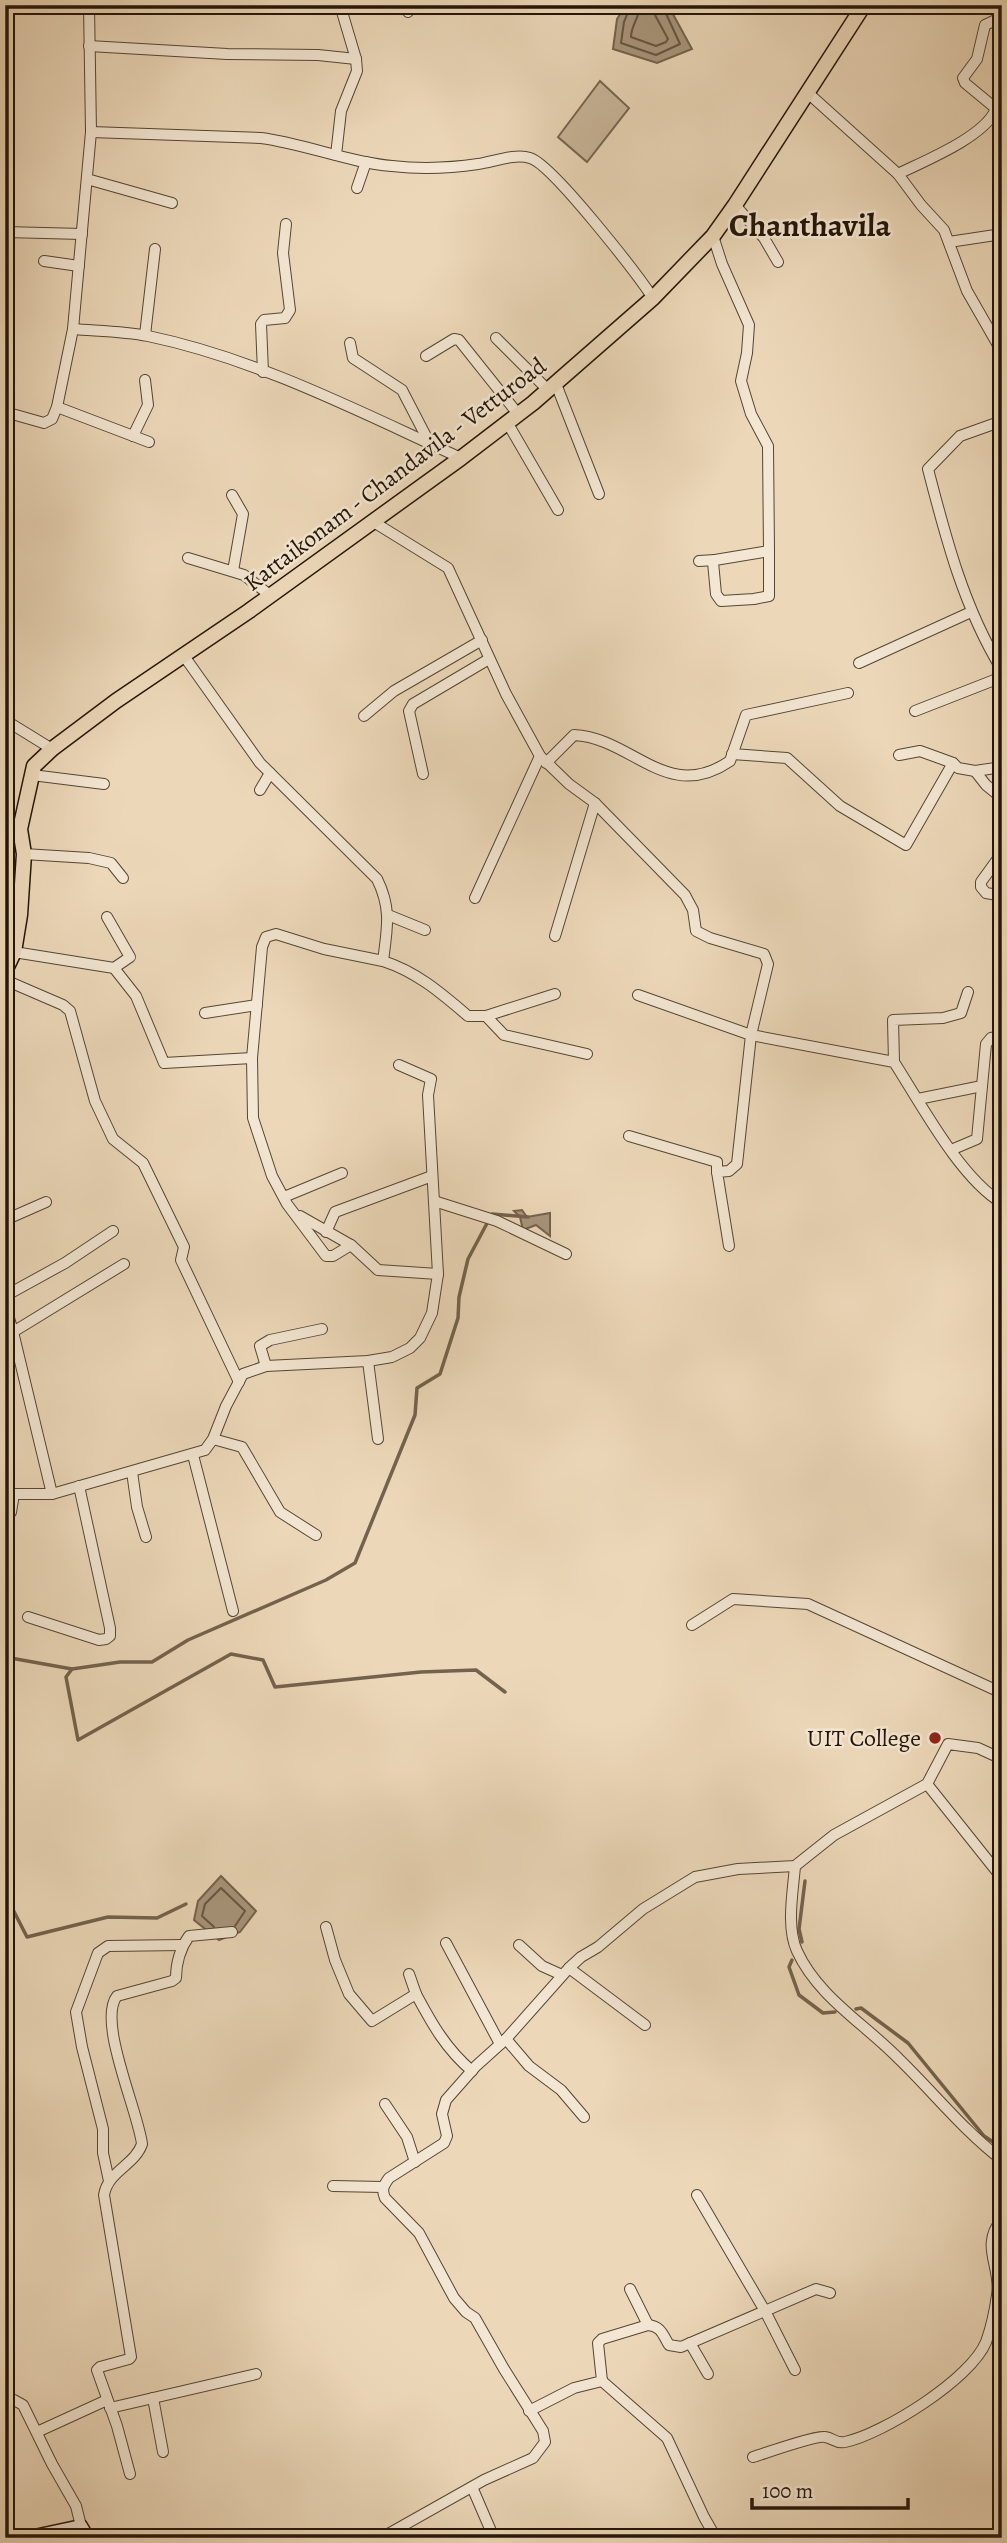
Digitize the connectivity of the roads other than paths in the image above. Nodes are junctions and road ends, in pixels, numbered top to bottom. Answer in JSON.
{"nodes":[{"id":1,"x":89,"y":5,"type":"edge"},
{"id":2,"x":340,"y":5,"type":"edge"},
{"id":3,"x":864,"y":5,"type":"edge"},
{"id":4,"x":1002,"y":17,"type":"edge"},
{"id":5,"x":89,"y":46,"type":"junction"},
{"id":6,"x":356,"y":59,"type":"junction"},
{"id":7,"x":808,"y":93,"type":"junction"},
{"id":8,"x":91,"y":132,"type":"junction"},
{"id":9,"x":336,"y":155,"type":"junction"},
{"id":10,"x":366,"y":162,"type":"junction"},
{"id":11,"x":898,"y":174,"type":"junction"},
{"id":12,"x":87,"y":179,"type":"junction"},
{"id":13,"x":357,"y":188,"type":"dead end"},
{"id":14,"x":172,"y":203,"type":"dead end"},
{"id":15,"x":735,"y":205,"type":"junction"},
{"id":16,"x":286,"y":224,"type":"dead end"},
{"id":17,"x":5,"y":232,"type":"edge"},
{"id":18,"x":82,"y":234,"type":"junction"},
{"id":19,"x":1002,"y":234,"type":"edge"},
{"id":20,"x":713,"y":236,"type":"junction"},
{"id":21,"x":949,"y":242,"type":"junction"},
{"id":22,"x":155,"y":249,"type":"dead end"},
{"id":23,"x":44,"y":261,"type":"dead end"},
{"id":24,"x":778,"y":262,"type":"dead end"},
{"id":25,"x":79,"y":266,"type":"junction"},
{"id":26,"x":653,"y":298,"type":"junction"},
{"id":27,"x":73,"y":329,"type":"junction"},
{"id":28,"x":145,"y":335,"type":"junction"},
{"id":29,"x":496,"y":338,"type":"dead end"},
{"id":30,"x":350,"y":343,"type":"dead end"},
{"id":31,"x":1002,"y":352,"type":"edge"},
{"id":32,"x":426,"y":356,"type":"dead end"},
{"id":33,"x":263,"y":372,"type":"junction"},
{"id":34,"x":145,"y":380,"type":"dead end"},
{"id":35,"x":552,"y":387,"type":"junction"},
{"id":36,"x":57,"y":407,"type":"junction"},
{"id":37,"x":5,"y":412,"type":"edge"},
{"id":38,"x":512,"y":418,"type":"junction"},
{"id":39,"x":1002,"y":421,"type":"edge"},
{"id":40,"x":133,"y":436,"type":"junction"},
{"id":41,"x":149,"y":442,"type":"dead end"},
{"id":42,"x":430,"y":444,"type":"junction"},
{"id":43,"x":461,"y":458,"type":"junction"},
{"id":44,"x":599,"y":494,"type":"dead end"},
{"id":45,"x":232,"y":495,"type":"dead end"},
{"id":46,"x":558,"y":510,"type":"dead end"},
{"id":47,"x":372,"y":521,"type":"junction"},
{"id":48,"x":769,"y":551,"type":"junction"},
{"id":49,"x":188,"y":558,"type":"dead end"},
{"id":50,"x":715,"y":560,"type":"junction"},
{"id":51,"x":699,"y":561,"type":"dead end"},
{"id":52,"x":233,"y":571,"type":"junction"},
{"id":53,"x":271,"y":596,"type":"junction"},
{"id":54,"x":971,"y":612,"type":"junction"},
{"id":55,"x":482,"y":640,"type":"junction"},
{"id":56,"x":184,"y":656,"type":"junction"},
{"id":57,"x":489,"y":659,"type":"junction"},
{"id":58,"x":859,"y":663,"type":"dead end"},
{"id":59,"x":1002,"y":670,"type":"edge"},
{"id":60,"x":1002,"y":677,"type":"edge"},
{"id":61,"x":848,"y":693,"type":"dead end"},
{"id":62,"x":915,"y":711,"type":"dead end"},
{"id":63,"x":365,"y":716,"type":"dead end"},
{"id":64,"x":5,"y":720,"type":"edge"},
{"id":65,"x":52,"y":749,"type":"junction"},
{"id":66,"x":732,"y":754,"type":"junction"},
{"id":67,"x":899,"y":755,"type":"dead end"},
{"id":68,"x":543,"y":759,"type":"junction"},
{"id":69,"x":953,"y":763,"type":"junction"},
{"id":70,"x":1002,"y":767,"type":"edge"},
{"id":71,"x":975,"y":771,"type":"junction"},
{"id":72,"x":270,"y":774,"type":"junction"},
{"id":73,"x":423,"y":774,"type":"dead end"},
{"id":74,"x":32,"y":775,"type":"junction"},
{"id":75,"x":104,"y":784,"type":"dead end"},
{"id":76,"x":260,"y":790,"type":"dead end"},
{"id":77,"x":1002,"y":798,"type":"edge"},
{"id":78,"x":595,"y":803,"type":"junction"},
{"id":79,"x":12,"y":830,"type":"edge"},
{"id":80,"x":1002,"y":853,"type":"edge"},
{"id":81,"x":24,"y":855,"type":"junction"},
{"id":82,"x":123,"y":878,"type":"dead end"},
{"id":83,"x":998,"y":895,"type":"dead end"},
{"id":84,"x":475,"y":898,"type":"dead end"},
{"id":85,"x":388,"y":915,"type":"junction"},
{"id":86,"x":107,"y":917,"type":"dead end"},
{"id":87,"x":425,"y":930,"type":"dead end"},
{"id":88,"x":555,"y":936,"type":"dead end"},
{"id":89,"x":14,"y":952,"type":"junction"},
{"id":90,"x":383,"y":961,"type":"junction"},
{"id":91,"x":114,"y":968,"type":"junction"},
{"id":92,"x":5,"y":971,"type":"edge"},
{"id":93,"x":5,"y":980,"type":"edge"},
{"id":94,"x":968,"y":992,"type":"dead end"},
{"id":95,"x":555,"y":994,"type":"dead end"},
{"id":96,"x":638,"y":995,"type":"dead end"},
{"id":97,"x":257,"y":1005,"type":"junction"},
{"id":98,"x":205,"y":1013,"type":"dead end"},
{"id":99,"x":486,"y":1016,"type":"junction"},
{"id":100,"x":751,"y":1035,"type":"junction"},
{"id":101,"x":1002,"y":1036,"type":"edge"},
{"id":102,"x":587,"y":1054,"type":"dead end"},
{"id":103,"x":252,"y":1058,"type":"junction"},
{"id":104,"x":894,"y":1062,"type":"junction"},
{"id":105,"x":399,"y":1065,"type":"dead end"},
{"id":106,"x":982,"y":1086,"type":"junction"},
{"id":107,"x":918,"y":1098,"type":"junction"},
{"id":108,"x":629,"y":1136,"type":"dead end"},
{"id":109,"x":951,"y":1150,"type":"junction"},
{"id":110,"x":717,"y":1172,"type":"junction"},
{"id":111,"x":342,"y":1173,"type":"dead end"},
{"id":112,"x":432,"y":1176,"type":"junction"},
{"id":113,"x":284,"y":1197,"type":"junction"},
{"id":114,"x":434,"y":1201,"type":"junction"},
{"id":115,"x":46,"y":1202,"type":"dead end"},
{"id":116,"x":1002,"y":1203,"type":"edge"},
{"id":117,"x":293,"y":1212,"type":"junction"},
{"id":118,"x":5,"y":1220,"type":"edge"},
{"id":119,"x":113,"y":1231,"type":"dead end"},
{"id":120,"x":326,"y":1232,"type":"junction"},
{"id":121,"x":351,"y":1245,"type":"junction"},
{"id":122,"x":729,"y":1246,"type":"dead end"},
{"id":123,"x":566,"y":1254,"type":"dead end"},
{"id":124,"x":124,"y":1264,"type":"dead end"},
{"id":125,"x":438,"y":1274,"type":"junction"},
{"id":126,"x":5,"y":1296,"type":"edge"},
{"id":127,"x":5,"y":1304,"type":"edge"},
{"id":128,"x":322,"y":1329,"type":"dead end"},
{"id":129,"x":13,"y":1332,"type":"junction"},
{"id":130,"x":368,"y":1361,"type":"junction"},
{"id":131,"x":266,"y":1366,"type":"junction"},
{"id":132,"x":239,"y":1382,"type":"junction"},
{"id":133,"x":213,"y":1439,"type":"junction"},
{"id":134,"x":378,"y":1439,"type":"dead end"},
{"id":135,"x":193,"y":1455,"type":"junction"},
{"id":136,"x":132,"y":1472,"type":"junction"},
{"id":137,"x":79,"y":1486,"type":"junction"},
{"id":138,"x":52,"y":1494,"type":"junction"},
{"id":139,"x":5,"y":1513,"type":"edge"},
{"id":140,"x":316,"y":1535,"type":"dead end"},
{"id":141,"x":146,"y":1537,"type":"dead end"},
{"id":142,"x":233,"y":1611,"type":"dead end"},
{"id":143,"x":28,"y":1617,"type":"dead end"},
{"id":144,"x":692,"y":1625,"type":"dead end"},
{"id":145,"x":1002,"y":1693,"type":"edge"},
{"id":146,"x":1002,"y":1759,"type":"edge"},
{"id":147,"x":927,"y":1784,"type":"junction"},
{"id":148,"x":795,"y":1866,"type":"junction"},
{"id":149,"x":1002,"y":1878,"type":"edge"},
{"id":150,"x":327,"y":1927,"type":"dead end"},
{"id":151,"x":232,"y":1933,"type":"dead end"},
{"id":152,"x":446,"y":1943,"type":"dead end"},
{"id":153,"x":182,"y":1945,"type":"junction"},
{"id":154,"x":519,"y":1945,"type":"dead end"},
{"id":155,"x":566,"y":1972,"type":"junction"},
{"id":156,"x":409,"y":1974,"type":"dead end"},
{"id":157,"x":416,"y":1994,"type":"junction"},
{"id":158,"x":645,"y":2025,"type":"dead end"},
{"id":159,"x":503,"y":2042,"type":"junction"},
{"id":160,"x":472,"y":2071,"type":"junction"},
{"id":161,"x":384,"y":2104,"type":"dead end"},
{"id":162,"x":584,"y":2117,"type":"dead end"},
{"id":163,"x":1002,"y":2160,"type":"edge"},
{"id":164,"x":415,"y":2162,"type":"junction"},
{"id":165,"x":108,"y":2180,"type":"junction"},
{"id":166,"x":334,"y":2186,"type":"dead end"},
{"id":167,"x":383,"y":2187,"type":"junction"},
{"id":168,"x":697,"y":2195,"type":"dead end"},
{"id":169,"x":1002,"y":2219,"type":"edge"},
{"id":170,"x":631,"y":2288,"type":"dead end"},
{"id":171,"x":830,"y":2293,"type":"dead end"},
{"id":172,"x":765,"y":2311,"type":"junction"},
{"id":173,"x":648,"y":2325,"type":"junction"},
{"id":174,"x":690,"y":2343,"type":"junction"},
{"id":175,"x":795,"y":2370,"type":"dead end"},
{"id":176,"x":256,"y":2374,"type":"dead end"},
{"id":177,"x":708,"y":2374,"type":"dead end"},
{"id":178,"x":602,"y":2381,"type":"junction"},
{"id":179,"x":153,"y":2398,"type":"junction"},
{"id":180,"x":5,"y":2399,"type":"edge"},
{"id":181,"x":108,"y":2404,"type":"junction"},
{"id":182,"x":529,"y":2411,"type":"junction"},
{"id":183,"x":37,"y":2432,"type":"junction"},
{"id":184,"x":163,"y":2452,"type":"dead end"},
{"id":185,"x":753,"y":2456,"type":"dead end"},
{"id":186,"x":130,"y":2474,"type":"dead end"},
{"id":187,"x":472,"y":2487,"type":"junction"},
{"id":188,"x":84,"y":2532,"type":"edge"},
{"id":189,"x":25,"y":2538,"type":"edge"},
{"id":190,"x":381,"y":2538,"type":"edge"},
{"id":191,"x":494,"y":2538,"type":"edge"},
{"id":192,"x":716,"y":2538,"type":"edge"}],
"edges":[{"from":1,"to":5,"type":"street"},
{"from":2,"to":6,"type":"street"},
{"from":3,"to":7,"type":"main road","name":"Kattaikonam - Chandavila - Vetturoad"},
{"from":4,"to":11,"type":"street"},
{"from":5,"to":6,"type":"street"},
{"from":5,"to":8,"type":"street"},
{"from":6,"to":9,"type":"street"},
{"from":7,"to":11,"type":"street"},
{"from":7,"to":15,"type":"main road","name":"Kattaikonam - Chandavila - Vetturoad"},
{"from":8,"to":9,"type":"street"},
{"from":8,"to":12,"type":"street"},
{"from":9,"to":10,"type":"street"},
{"from":10,"to":13,"type":"street"},
{"from":10,"to":26,"type":"street"},
{"from":11,"to":21,"type":"street"},
{"from":12,"to":14,"type":"street"},
{"from":12,"to":18,"type":"street"},
{"from":15,"to":20,"type":"main road","name":"Kattaikonam - Chandavila - Vetturoad"},
{"from":15,"to":24,"type":"street"},
{"from":16,"to":33,"type":"street"},
{"from":17,"to":18,"type":"street"},
{"from":18,"to":25,"type":"street"},
{"from":19,"to":21,"type":"street"},
{"from":20,"to":26,"type":"main road","name":"Kattaikonam - Chandavila - Vetturoad"},
{"from":20,"to":48,"type":"street"},
{"from":21,"to":31,"type":"street"},
{"from":22,"to":28,"type":"street"},
{"from":23,"to":25,"type":"street"},
{"from":25,"to":27,"type":"street"},
{"from":26,"to":35,"type":"main road","name":"Kattaikonam - Chandavila - Vetturoad"},
{"from":27,"to":28,"type":"street"},
{"from":27,"to":36,"type":"street"},
{"from":28,"to":33,"type":"street"},
{"from":29,"to":35,"type":"street"},
{"from":30,"to":42,"type":"street"},
{"from":32,"to":38,"type":"street"},
{"from":33,"to":42,"type":"street"},
{"from":34,"to":40,"type":"street"},
{"from":35,"to":38,"type":"main road","name":"Kattaikonam - Chandavila - Vetturoad"},
{"from":35,"to":44,"type":"street"},
{"from":36,"to":37,"type":"street"},
{"from":36,"to":40,"type":"street"},
{"from":38,"to":43,"type":"main road","name":"Kattaikonam - Chandavila - Vetturoad"},
{"from":38,"to":46,"type":"street"},
{"from":39,"to":54,"type":"street"},
{"from":40,"to":41,"type":"street"},
{"from":42,"to":43,"type":"street"},
{"from":43,"to":47,"type":"main road","name":"Kattaikonam - Chandavila - Vetturoad"},
{"from":45,"to":52,"type":"street"},
{"from":47,"to":53,"type":"main road","name":"Kattaikonam - Chandavila - Vetturoad"},
{"from":47,"to":55,"type":"street"},
{"from":48,"to":50,"type":"street"},
{"from":48,"to":50,"type":"street"},
{"from":49,"to":52,"type":"street"},
{"from":50,"to":51,"type":"street"},
{"from":52,"to":53,"type":"street"},
{"from":53,"to":56,"type":"main road","name":"Kattaikonam - Chandavila - Vetturoad"},
{"from":54,"to":58,"type":"street"},
{"from":54,"to":59,"type":"street"},
{"from":55,"to":57,"type":"street"},
{"from":55,"to":63,"type":"street"},
{"from":56,"to":65,"type":"main road","name":"Kattaikonam - Chandavila - Vetturoad"},
{"from":56,"to":72,"type":"street"},
{"from":57,"to":68,"type":"street"},
{"from":57,"to":73,"type":"street"},
{"from":60,"to":62,"type":"street"},
{"from":61,"to":66,"type":"street"},
{"from":64,"to":65,"type":"street"},
{"from":65,"to":74,"type":"main road","name":"Kattaikonam - Chandavila - Vetturoad"},
{"from":66,"to":68,"type":"street"},
{"from":66,"to":69,"type":"street"},
{"from":67,"to":69,"type":"street"},
{"from":68,"to":78,"type":"street"},
{"from":68,"to":84,"type":"street"},
{"from":69,"to":71,"type":"street"},
{"from":70,"to":71,"type":"street"},
{"from":71,"to":77,"type":"street"},
{"from":72,"to":76,"type":"street"},
{"from":72,"to":85,"type":"street"},
{"from":74,"to":75,"type":"street"},
{"from":74,"to":79,"type":"main road","name":"Kattaikonam - Chandavila - Vetturoad"},
{"from":78,"to":88,"type":"street"},
{"from":78,"to":100,"type":"street"},
{"from":79,"to":81,"type":"main road","name":"Kattaikonam - Chandavila - Vetturoad"},
{"from":80,"to":83,"type":"street"},
{"from":81,"to":82,"type":"street"},
{"from":81,"to":89,"type":"main road","name":"Kattaikonam - Chandavila - Vetturoad"},
{"from":85,"to":87,"type":"street"},
{"from":85,"to":90,"type":"street"},
{"from":86,"to":91,"type":"street"},
{"from":89,"to":91,"type":"street"},
{"from":89,"to":92,"type":"main road","name":"Kattaikonam - Chandavila - Vetturoad"},
{"from":90,"to":97,"type":"street"},
{"from":90,"to":99,"type":"street"},
{"from":91,"to":103,"type":"street"},
{"from":93,"to":132,"type":"street"},
{"from":94,"to":104,"type":"street"},
{"from":95,"to":99,"type":"street"},
{"from":96,"to":100,"type":"street"},
{"from":97,"to":98,"type":"street"},
{"from":97,"to":103,"type":"street"},
{"from":99,"to":102,"type":"street"},
{"from":100,"to":104,"type":"street"},
{"from":100,"to":110,"type":"street"},
{"from":101,"to":106,"type":"street"},
{"from":103,"to":113,"type":"street"},
{"from":104,"to":107,"type":"street"},
{"from":105,"to":112,"type":"street"},
{"from":106,"to":107,"type":"street"},
{"from":106,"to":109,"type":"street"},
{"from":107,"to":109,"type":"street"},
{"from":108,"to":110,"type":"street"},
{"from":109,"to":116,"type":"street"},
{"from":110,"to":122,"type":"street"},
{"from":111,"to":113,"type":"street"},
{"from":112,"to":114,"type":"street"},
{"from":112,"to":120,"type":"street"},
{"from":113,"to":117,"type":"street"},
{"from":114,"to":123,"type":"street"},
{"from":114,"to":125,"type":"street"},
{"from":115,"to":118,"type":"street"},
{"from":117,"to":120,"type":"street"},
{"from":117,"to":121,"type":"street"},
{"from":119,"to":126,"type":"street"},
{"from":120,"to":121,"type":"street"},
{"from":121,"to":125,"type":"street"},
{"from":124,"to":129,"type":"street"},
{"from":125,"to":130,"type":"street"},
{"from":127,"to":129,"type":"street"},
{"from":128,"to":131,"type":"street"},
{"from":129,"to":138,"type":"street"},
{"from":130,"to":131,"type":"street"},
{"from":130,"to":134,"type":"street"},
{"from":131,"to":132,"type":"street"},
{"from":132,"to":133,"type":"street"},
{"from":133,"to":135,"type":"street"},
{"from":133,"to":140,"type":"street"},
{"from":135,"to":136,"type":"street"},
{"from":135,"to":142,"type":"street"},
{"from":136,"to":137,"type":"street"},
{"from":136,"to":141,"type":"street"},
{"from":137,"to":138,"type":"street"},
{"from":137,"to":143,"type":"street"},
{"from":138,"to":139,"type":"street"},
{"from":144,"to":145,"type":"street"},
{"from":146,"to":147,"type":"street"},
{"from":147,"to":148,"type":"street"},
{"from":147,"to":149,"type":"street"},
{"from":148,"to":155,"type":"street"},
{"from":148,"to":163,"type":"street"},
{"from":150,"to":157,"type":"street"},
{"from":151,"to":153,"type":"street"},
{"from":152,"to":159,"type":"street"},
{"from":153,"to":165,"type":"street"},
{"from":153,"to":165,"type":"street"},
{"from":154,"to":155,"type":"street"},
{"from":155,"to":158,"type":"street"},
{"from":155,"to":159,"type":"street"},
{"from":156,"to":157,"type":"street"},
{"from":157,"to":160,"type":"street"},
{"from":159,"to":160,"type":"street"},
{"from":159,"to":162,"type":"street"},
{"from":160,"to":164,"type":"street"},
{"from":161,"to":164,"type":"street"},
{"from":164,"to":167,"type":"street"},
{"from":165,"to":181,"type":"street"},
{"from":166,"to":167,"type":"street"},
{"from":167,"to":182,"type":"street"},
{"from":168,"to":172,"type":"street"},
{"from":169,"to":185,"type":"street"},
{"from":170,"to":173,"type":"street"},
{"from":171,"to":172,"type":"street"},
{"from":172,"to":174,"type":"street"},
{"from":172,"to":175,"type":"street"},
{"from":173,"to":174,"type":"street"},
{"from":173,"to":178,"type":"street"},
{"from":174,"to":177,"type":"street"},
{"from":176,"to":179,"type":"street"},
{"from":178,"to":182,"type":"street"},
{"from":178,"to":192,"type":"street"},
{"from":179,"to":181,"type":"street"},
{"from":179,"to":184,"type":"street"},
{"from":180,"to":183,"type":"street"},
{"from":181,"to":183,"type":"street"},
{"from":181,"to":186,"type":"street"},
{"from":182,"to":187,"type":"street"},
{"from":183,"to":188,"type":"street"},
{"from":187,"to":190,"type":"street"},
{"from":187,"to":191,"type":"street"},
{"from":188,"to":189,"type":"street"}]}
